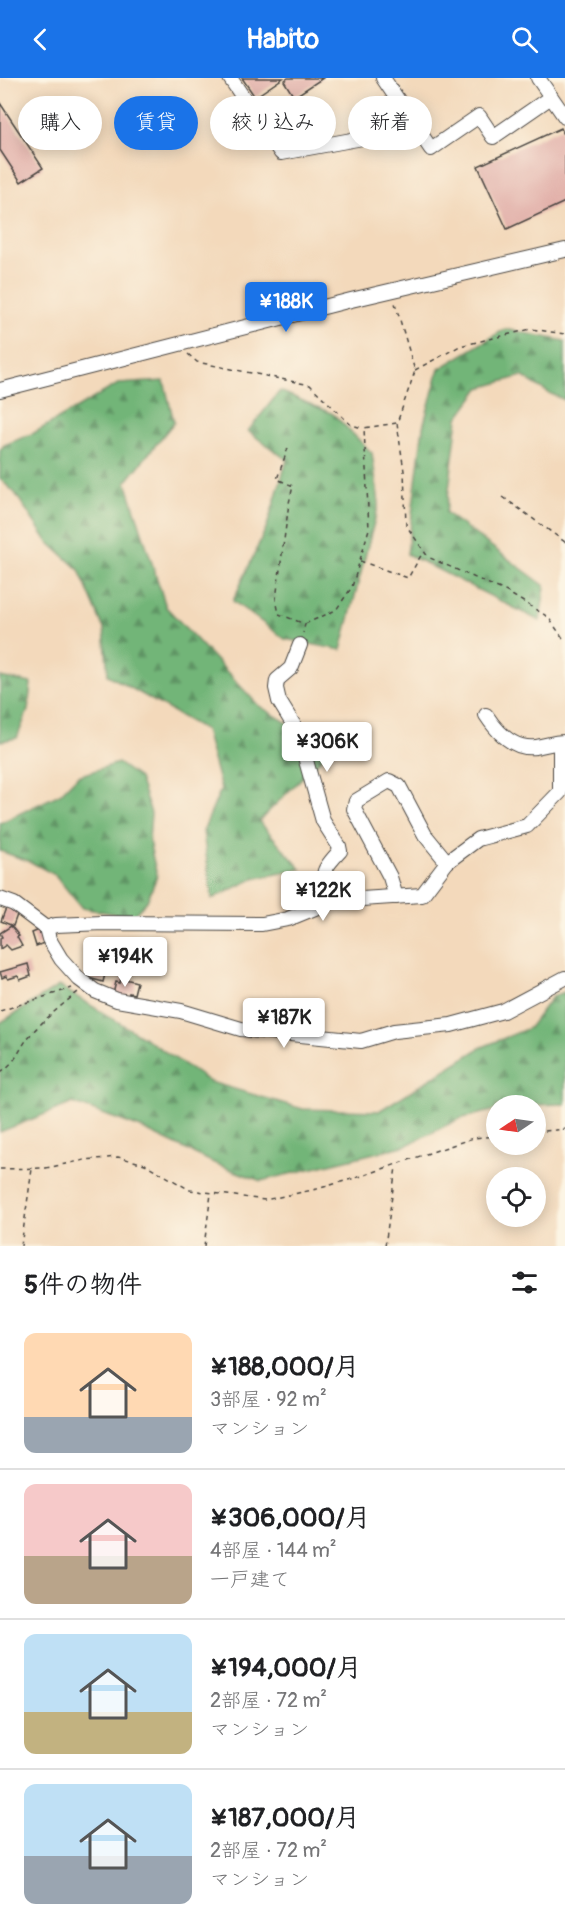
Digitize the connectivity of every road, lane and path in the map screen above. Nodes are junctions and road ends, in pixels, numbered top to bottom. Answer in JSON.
{"nodes":[{"id":1,"x":230,"y":78,"type":"edge"},
{"id":2,"x":383,"y":78,"type":"edge"},
{"id":3,"x":538,"y":78,"type":"edge"},
{"id":4,"x":395,"y":96,"type":"edge"},
{"id":5,"x":551,"y":98,"type":"junction"},
{"id":6,"x":565,"y":117,"type":"edge"},
{"id":7,"x":348,"y":141,"type":"edge"},
{"id":8,"x":432,"y":148,"type":"edge"},
{"id":9,"x":565,"y":249,"type":"edge"},
{"id":10,"x":392,"y":291,"type":"junction"},
{"id":11,"x":565,"y":334,"type":"edge"},
{"id":12,"x":177,"y":345,"type":"junction"},
{"id":13,"x":415,"y":371,"type":"junction"},
{"id":14,"x":0,"y":390,"type":"edge"},
{"id":15,"x":397,"y":423,"type":"junction"},
{"id":16,"x":364,"y":428,"type":"junction"},
{"id":17,"x":288,"y":448,"type":"dead end"},
{"id":18,"x":503,"y":498,"type":"dead end"},
{"id":19,"x":565,"y":542,"type":"edge"},
{"id":20,"x":423,"y":551,"type":"junction"},
{"id":21,"x":360,"y":561,"type":"junction"},
{"id":22,"x":305,"y":624,"type":"junction"},
{"id":23,"x":565,"y":641,"type":"edge"},
{"id":24,"x":300,"y":645,"type":"joint"},
{"id":25,"x":486,"y":715,"type":"dead end"},
{"id":26,"x":565,"y":743,"type":"edge"},
{"id":27,"x":447,"y":862,"type":"junction"},
{"id":28,"x":396,"y":897,"type":"junction"},
{"id":29,"x":0,"y":899,"type":"edge"},
{"id":30,"x":332,"y":901,"type":"junction"},
{"id":31,"x":46,"y":928,"type":"junction"},
{"id":32,"x":565,"y":978,"type":"edge"},
{"id":33,"x":85,"y":985,"type":"junction"},
{"id":34,"x":0,"y":1011,"type":"edge"},
{"id":35,"x":0,"y":1072,"type":"edge"},
{"id":36,"x":565,"y":1129,"type":"edge"},
{"id":37,"x":546,"y":1131,"type":"edge"},
{"id":38,"x":486,"y":1137,"type":"edge"},
{"id":39,"x":396,"y":1165,"type":"junction"},
{"id":40,"x":33,"y":1168,"type":"junction"},
{"id":41,"x":0,"y":1169,"type":"edge"},
{"id":42,"x":211,"y":1193,"type":"junction"},
{"id":43,"x":21,"y":1246,"type":"edge"},
{"id":44,"x":204,"y":1246,"type":"edge"},
{"id":45,"x":385,"y":1246,"type":"edge"}],
"edges":[{"from":1,"to":7,"type":"street"},
{"from":2,"to":4,"type":"street"},
{"from":3,"to":5,"type":"street"},
{"from":5,"to":6,"type":"street"},
{"from":5,"to":8,"type":"street"},
{"from":9,"to":10,"type":"street"},
{"from":10,"to":12,"type":"street"},
{"from":10,"to":13,"type":"path"},
{"from":11,"to":13,"type":"path"},
{"from":12,"to":14,"type":"street"},
{"from":12,"to":16,"type":"path"},
{"from":13,"to":15,"type":"path"},
{"from":15,"to":16,"type":"path"},
{"from":15,"to":20,"type":"path"},
{"from":16,"to":21,"type":"path"},
{"from":17,"to":22,"type":"path"},
{"from":18,"to":19,"type":"path"},
{"from":20,"to":21,"type":"path"},
{"from":20,"to":23,"type":"path"},
{"from":21,"to":22,"type":"path"},
{"from":22,"to":24,"type":"path"},
{"from":24,"to":30,"type":"street"},
{"from":25,"to":26,"type":"street"},
{"from":26,"to":27,"type":"street"},
{"from":27,"to":28,"type":"street"},
{"from":27,"to":28,"type":"street"},
{"from":28,"to":30,"type":"street"},
{"from":29,"to":31,"type":"street"},
{"from":30,"to":31,"type":"street"},
{"from":31,"to":33,"type":"street"},
{"from":32,"to":33,"type":"street"},
{"from":33,"to":34,"type":"path"},
{"from":33,"to":35,"type":"path"},
{"from":36,"to":37,"type":"path"},
{"from":38,"to":39,"type":"path"},
{"from":39,"to":42,"type":"path"},
{"from":39,"to":45,"type":"path"},
{"from":40,"to":41,"type":"path"},
{"from":40,"to":42,"type":"path"},
{"from":40,"to":43,"type":"path"},
{"from":42,"to":44,"type":"path"}]}
